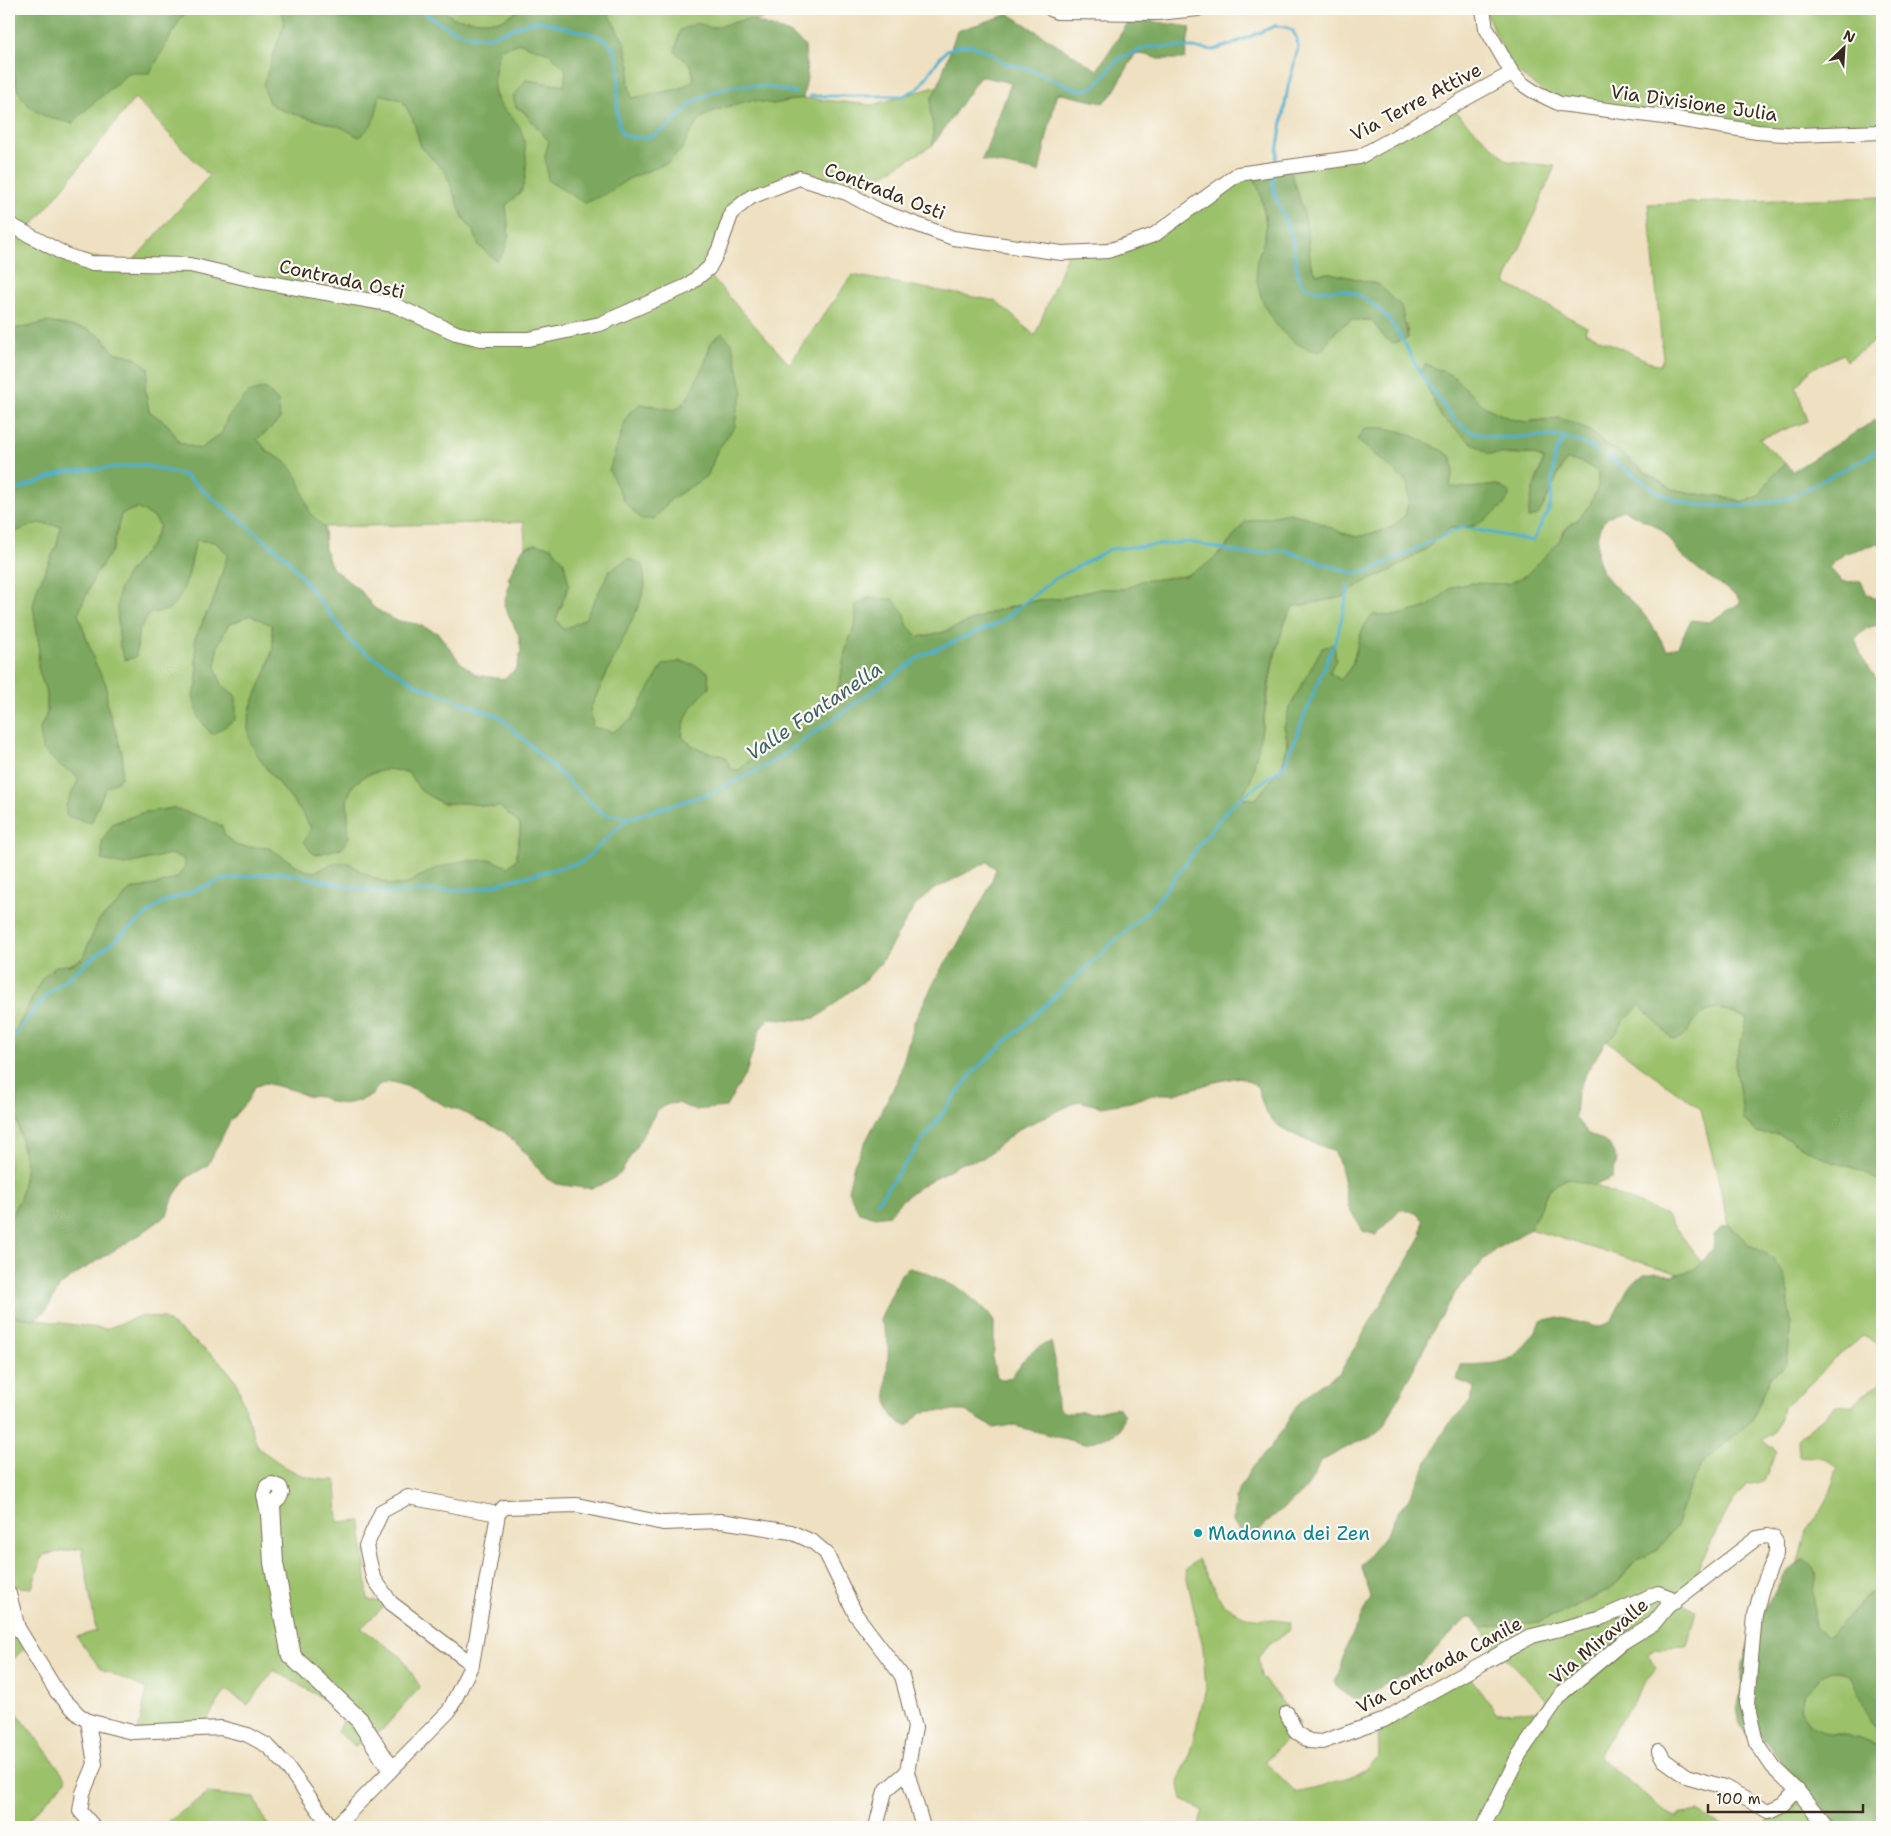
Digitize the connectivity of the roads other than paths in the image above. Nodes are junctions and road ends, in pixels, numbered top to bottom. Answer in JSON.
{"nodes":[{"id":1,"x":1051,"y":9,"type":"edge"},
{"id":2,"x":1198,"y":9,"type":"edge"},
{"id":3,"x":1483,"y":9,"type":"edge"},
{"id":4,"x":1512,"y":73,"type":"junction"},
{"id":5,"x":1882,"y":132,"type":"edge"},
{"id":6,"x":9,"y":224,"type":"edge"},
{"id":7,"x":1108,"y":251,"type":"joint"},
{"id":8,"x":498,"y":1514,"type":"junction"},
{"id":9,"x":9,"y":1594,"type":"edge"},
{"id":10,"x":1675,"y":1602,"type":"junction"},
{"id":11,"x":472,"y":1664,"type":"junction"},
{"id":12,"x":1287,"y":1713,"type":"dead end"},
{"id":13,"x":88,"y":1721,"type":"junction"},
{"id":14,"x":1659,"y":1751,"type":"dead end"},
{"id":15,"x":391,"y":1770,"type":"junction"},
{"id":16,"x":907,"y":1772,"type":"junction"},
{"id":17,"x":1797,"y":1790,"type":"junction"},
{"id":18,"x":94,"y":1827,"type":"edge"},
{"id":19,"x":333,"y":1827,"type":"edge"},
{"id":20,"x":876,"y":1827,"type":"edge"},
{"id":21,"x":923,"y":1827,"type":"edge"},
{"id":22,"x":1483,"y":1827,"type":"edge"},
{"id":23,"x":1827,"y":1827,"type":"edge"}],
"edges":[{"from":1,"to":2,"type":"street"},
{"from":3,"to":4,"type":"street","name":"Via Terre Attive"},
{"from":4,"to":5,"type":"street","name":"Via Divisione Julia"},
{"from":4,"to":7,"type":"street","name":"Via Terre Attive"},
{"from":6,"to":7,"type":"street","name":"Contrada Osti"},
{"from":8,"to":11,"type":"street"},
{"from":8,"to":11,"type":"street"},
{"from":8,"to":16,"type":"street"},
{"from":9,"to":13,"type":"street"},
{"from":10,"to":12,"type":"street","name":"Via Contrada Canile"},
{"from":10,"to":17,"type":"street","name":"Via Miravalle"},
{"from":10,"to":22,"type":"street","name":"Via Miravalle"},
{"from":11,"to":15,"type":"street"},
{"from":13,"to":18,"type":"street"},
{"from":13,"to":19,"type":"street"},
{"from":14,"to":17,"type":"street"},
{"from":15,"to":15,"type":"street"},
{"from":15,"to":19,"type":"street"},
{"from":16,"to":20,"type":"street"},
{"from":16,"to":21,"type":"street"},
{"from":17,"to":23,"type":"street"}]}
